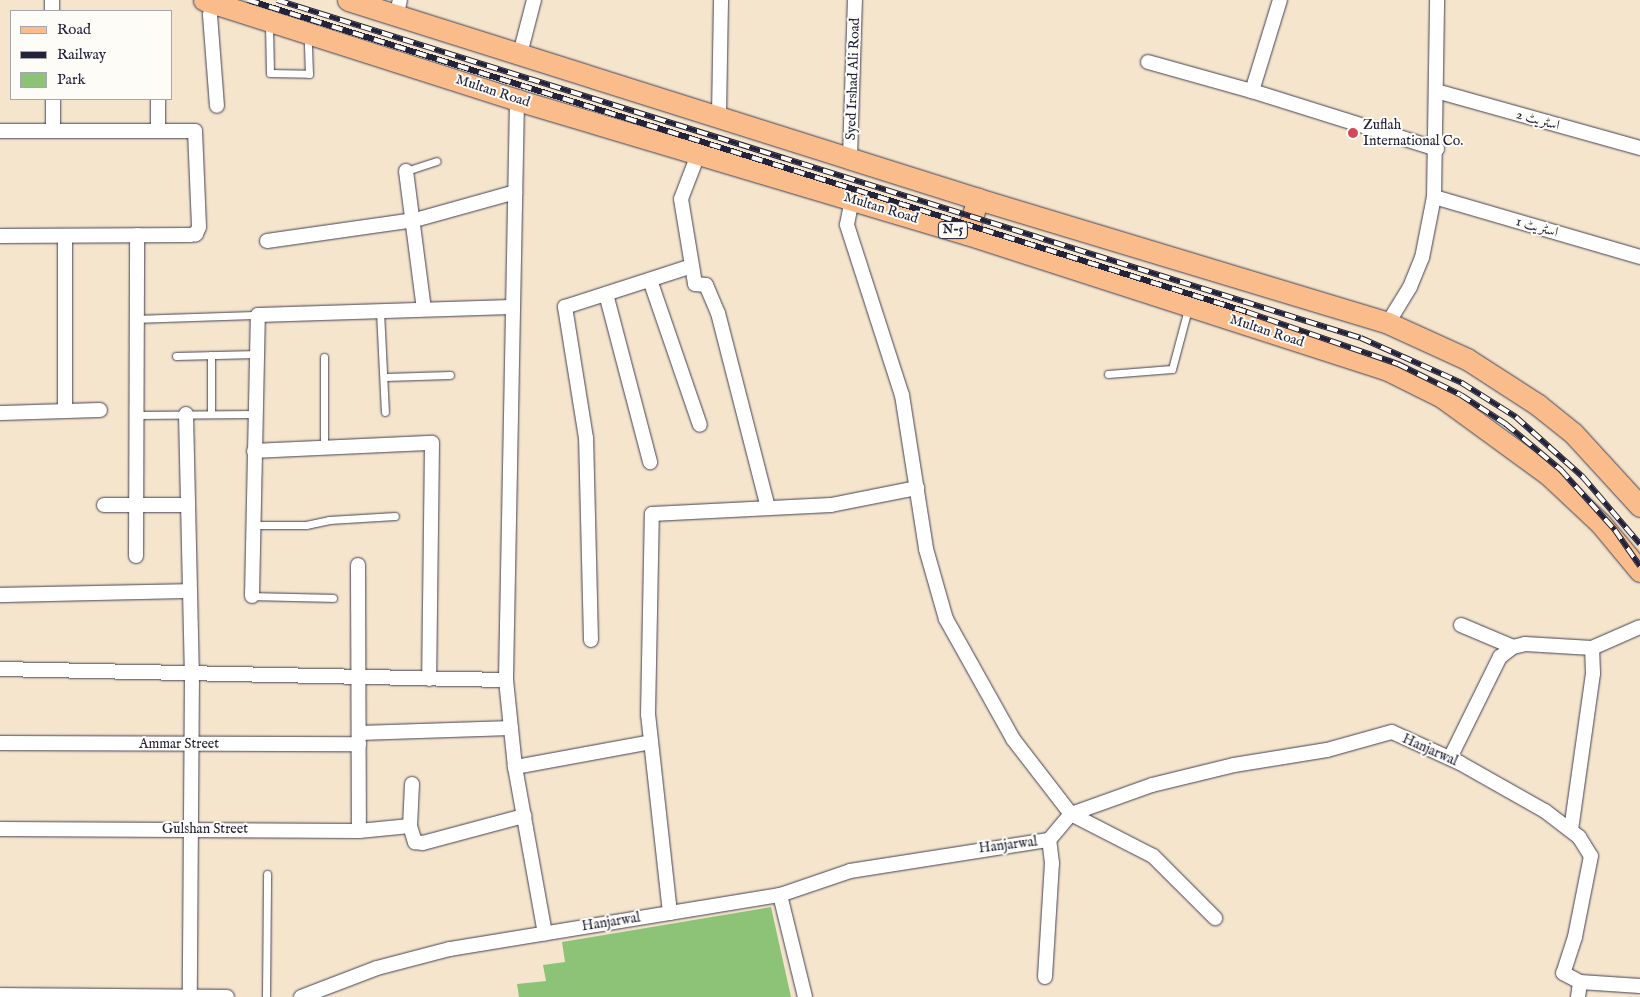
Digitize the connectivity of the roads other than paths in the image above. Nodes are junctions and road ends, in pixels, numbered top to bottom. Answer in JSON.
{"nodes":[{"id":1,"x":348,"y":0,"type":"edge"},
{"id":2,"x":534,"y":0,"type":"edge"},
{"id":3,"x":721,"y":0,"type":"edge"},
{"id":4,"x":855,"y":0,"type":"edge"},
{"id":5,"x":1280,"y":0,"type":"edge"},
{"id":6,"x":1437,"y":0,"type":"edge"},
{"id":7,"x":208,"y":1,"type":"edge"},
{"id":8,"x":398,"y":8,"type":"edge"},
{"id":9,"x":269,"y":20,"type":"junction"},
{"id":10,"x":308,"y":32,"type":"junction"},
{"id":11,"x":520,"y":54,"type":"junction"},
{"id":12,"x":1148,"y":62,"type":"dead end"},
{"id":13,"x":1252,"y":91,"type":"junction"},
{"id":14,"x":1436,"y":91,"type":"junction"},
{"id":15,"x":53,"y":100,"type":"edge"},
{"id":16,"x":158,"y":100,"type":"edge"},
{"id":17,"x":517,"y":100,"type":"junction"},
{"id":18,"x":217,"y":106,"type":"dead end"},
{"id":19,"x":719,"y":115,"type":"junction"},
{"id":20,"x":158,"y":129,"type":"junction"},
{"id":21,"x":53,"y":131,"type":"junction"},
{"id":22,"x":0,"y":132,"type":"edge"},
{"id":23,"x":1640,"y":148,"type":"edge"},
{"id":24,"x":1437,"y":149,"type":"junction"},
{"id":25,"x":699,"y":152,"type":"junction"},
{"id":26,"x":850,"y":157,"type":"junction"},
{"id":27,"x":436,"y":161,"type":"dead end"},
{"id":28,"x":406,"y":171,"type":"joint"},
{"id":29,"x":515,"y":192,"type":"junction"},
{"id":30,"x":1434,"y":197,"type":"junction"},
{"id":31,"x":852,"y":199,"type":"junction"},
{"id":32,"x":978,"y":199,"type":"junction"},
{"id":33,"x":415,"y":220,"type":"junction"},
{"id":34,"x":966,"y":234,"type":"junction"},
{"id":35,"x":137,"y":235,"type":"junction"},
{"id":36,"x":0,"y":236,"type":"edge"},
{"id":37,"x":65,"y":236,"type":"junction"},
{"id":38,"x":267,"y":241,"type":"dead end"},
{"id":39,"x":1640,"y":257,"type":"edge"},
{"id":40,"x":692,"y":266,"type":"junction"},
{"id":41,"x":650,"y":280,"type":"junction"},
{"id":42,"x":606,"y":294,"type":"junction"},
{"id":43,"x":1189,"y":306,"type":"junction"},
{"id":44,"x":512,"y":307,"type":"junction"},
{"id":45,"x":424,"y":309,"type":"junction"},
{"id":46,"x":380,"y":310,"type":"junction"},
{"id":47,"x":258,"y":315,"type":"junction"},
{"id":48,"x":137,"y":319,"type":"junction"},
{"id":49,"x":1388,"y":323,"type":"junction"},
{"id":50,"x":257,"y":354,"type":"junction"},
{"id":51,"x":211,"y":355,"type":"junction"},
{"id":52,"x":176,"y":356,"type":"dead end"},
{"id":53,"x":324,"y":357,"type":"dead end"},
{"id":54,"x":1108,"y":374,"type":"dead end"},
{"id":55,"x":450,"y":375,"type":"dead end"},
{"id":56,"x":385,"y":377,"type":"junction"},
{"id":57,"x":100,"y":410,"type":"dead end"},
{"id":58,"x":66,"y":411,"type":"junction"},
{"id":59,"x":0,"y":412,"type":"edge"},
{"id":60,"x":384,"y":412,"type":"dead end"},
{"id":61,"x":186,"y":414,"type":"junction"},
{"id":62,"x":211,"y":414,"type":"junction"},
{"id":63,"x":255,"y":414,"type":"junction"},
{"id":64,"x":137,"y":415,"type":"junction"},
{"id":65,"x":700,"y":425,"type":"dead end"},
{"id":66,"x":324,"y":448,"type":"junction"},
{"id":67,"x":254,"y":452,"type":"junction"},
{"id":68,"x":650,"y":462,"type":"dead end"},
{"id":69,"x":917,"y":488,"type":"junction"},
{"id":70,"x":104,"y":505,"type":"dead end"},
{"id":71,"x":137,"y":505,"type":"junction"},
{"id":72,"x":188,"y":505,"type":"junction"},
{"id":73,"x":1640,"y":506,"type":"edge"},
{"id":74,"x":768,"y":508,"type":"junction"},
{"id":75,"x":395,"y":516,"type":"dead end"},
{"id":76,"x":253,"y":525,"type":"junction"},
{"id":77,"x":136,"y":556,"type":"dead end"},
{"id":78,"x":358,"y":564,"type":"dead end"},
{"id":79,"x":1640,"y":571,"type":"edge"},
{"id":80,"x":190,"y":591,"type":"junction"},
{"id":81,"x":0,"y":595,"type":"edge"},
{"id":82,"x":252,"y":596,"type":"joint"},
{"id":83,"x":334,"y":598,"type":"dead end"},
{"id":84,"x":1461,"y":625,"type":"dead end"},
{"id":85,"x":1640,"y":627,"type":"edge"},
{"id":86,"x":591,"y":640,"type":"dead end"},
{"id":87,"x":1513,"y":647,"type":"junction"},
{"id":88,"x":1592,"y":648,"type":"junction"},
{"id":89,"x":0,"y":669,"type":"edge"},
{"id":90,"x":192,"y":673,"type":"junction"},
{"id":91,"x":359,"y":678,"type":"junction"},
{"id":92,"x":429,"y":679,"type":"junction"},
{"id":93,"x":506,"y":680,"type":"junction"},
{"id":94,"x":511,"y":728,"type":"junction"},
{"id":95,"x":359,"y":738,"type":"junction"},
{"id":96,"x":651,"y":742,"type":"junction"},
{"id":97,"x":0,"y":743,"type":"edge"},
{"id":98,"x":191,"y":744,"type":"junction"},
{"id":99,"x":1450,"y":758,"type":"junction"},
{"id":100,"x":515,"y":766,"type":"junction"},
{"id":101,"x":412,"y":784,"type":"dead end"},
{"id":102,"x":1071,"y":814,"type":"junction"},
{"id":103,"x":524,"y":816,"type":"junction"},
{"id":104,"x":410,"y":826,"type":"junction"},
{"id":105,"x":192,"y":828,"type":"junction"},
{"id":106,"x":0,"y":829,"type":"edge"},
{"id":107,"x":1571,"y":830,"type":"junction"},
{"id":108,"x":359,"y":831,"type":"junction"},
{"id":109,"x":1049,"y":840,"type":"junction"},
{"id":110,"x":267,"y":874,"type":"dead end"},
{"id":111,"x":780,"y":895,"type":"junction"},
{"id":112,"x":670,"y":913,"type":"junction"},
{"id":113,"x":1215,"y":918,"type":"dead end"},
{"id":114,"x":545,"y":933,"type":"junction"},
{"id":115,"x":1045,"y":977,"type":"dead end"},
{"id":116,"x":1580,"y":982,"type":"junction"},
{"id":117,"x":1640,"y":986,"type":"edge"},
{"id":118,"x":0,"y":995,"type":"edge"},
{"id":119,"x":190,"y":995,"type":"junction"},
{"id":120,"x":141,"y":996,"type":"edge"},
{"id":121,"x":227,"y":997,"type":"edge"},
{"id":122,"x":266,"y":997,"type":"edge"},
{"id":123,"x":301,"y":997,"type":"edge"},
{"id":124,"x":805,"y":997,"type":"edge"},
{"id":125,"x":1578,"y":997,"type":"edge"}],
"edges":[{"from":1,"to":8,"type":"main road"},
{"from":2,"to":11,"type":"street"},
{"from":3,"to":19,"type":"street"},
{"from":4,"to":26,"type":"street","name":"Syed Irshad Ali Road"},
{"from":5,"to":13,"type":"street"},
{"from":6,"to":14,"type":"street"},
{"from":7,"to":9,"type":"main road","name":"Multan Road","number":"N-5"},
{"from":7,"to":18,"type":"street"},
{"from":8,"to":11,"type":"main road"},
{"from":9,"to":10,"type":"main road","name":"Multan Road","number":"N-5"},
{"from":9,"to":10,"type":"lane"},
{"from":10,"to":17,"type":"main road","name":"Multan Road","number":"N-5"},
{"from":11,"to":19,"type":"main road"},
{"from":12,"to":13,"type":"street"},
{"from":13,"to":24,"type":"street"},
{"from":14,"to":23,"type":"street","name":"اسٹریٹ 2"},
{"from":14,"to":24,"type":"street"},
{"from":15,"to":21,"type":"street"},
{"from":16,"to":20,"type":"street"},
{"from":17,"to":25,"type":"main road","name":"Multan Road","number":"N-5"},
{"from":17,"to":29,"type":"street"},
{"from":19,"to":26,"type":"main road"},
{"from":20,"to":21,"type":"street"},
{"from":20,"to":35,"type":"street"},
{"from":21,"to":22,"type":"street"},
{"from":24,"to":30,"type":"street"},
{"from":25,"to":31,"type":"main road","name":"Multan Road","number":"N-5"},
{"from":25,"to":40,"type":"street"},
{"from":26,"to":32,"type":"main road"},
{"from":27,"to":28,"type":"lane"},
{"from":28,"to":33,"type":"street"},
{"from":29,"to":33,"type":"street"},
{"from":29,"to":44,"type":"street"},
{"from":30,"to":39,"type":"street","name":"اسٹریٹ 1"},
{"from":30,"to":49,"type":"street"},
{"from":31,"to":34,"type":"main road","name":"Multan Road","number":"N-5"},
{"from":31,"to":69,"type":"street"},
{"from":32,"to":34,"type":"main road"},
{"from":32,"to":49,"type":"main road"},
{"from":33,"to":38,"type":"street"},
{"from":33,"to":45,"type":"street"},
{"from":34,"to":43,"type":"main road","name":"Multan Road","number":"N-5"},
{"from":35,"to":37,"type":"street"},
{"from":35,"to":48,"type":"street"},
{"from":36,"to":37,"type":"street"},
{"from":37,"to":58,"type":"street"},
{"from":40,"to":41,"type":"street"},
{"from":40,"to":74,"type":"street"},
{"from":41,"to":42,"type":"street"},
{"from":41,"to":65,"type":"street"},
{"from":42,"to":68,"type":"street"},
{"from":42,"to":86,"type":"street"},
{"from":43,"to":54,"type":"lane"},
{"from":43,"to":79,"type":"main road","name":"Multan Road","number":"N-5"},
{"from":44,"to":45,"type":"street"},
{"from":44,"to":93,"type":"street"},
{"from":45,"to":46,"type":"street"},
{"from":46,"to":47,"type":"street"},
{"from":46,"to":56,"type":"lane"},
{"from":47,"to":48,"type":"lane"},
{"from":47,"to":50,"type":"street"},
{"from":48,"to":64,"type":"street"},
{"from":49,"to":73,"type":"main road"},
{"from":50,"to":51,"type":"lane"},
{"from":50,"to":63,"type":"street"},
{"from":51,"to":52,"type":"lane"},
{"from":51,"to":62,"type":"lane"},
{"from":53,"to":66,"type":"lane"},
{"from":55,"to":56,"type":"lane"},
{"from":56,"to":60,"type":"lane"},
{"from":57,"to":58,"type":"street"},
{"from":58,"to":59,"type":"street"},
{"from":61,"to":62,"type":"lane"},
{"from":61,"to":64,"type":"lane"},
{"from":61,"to":72,"type":"street"},
{"from":62,"to":63,"type":"lane"},
{"from":63,"to":67,"type":"street"},
{"from":64,"to":71,"type":"street"},
{"from":66,"to":67,"type":"street"},
{"from":66,"to":92,"type":"street"},
{"from":67,"to":76,"type":"street"},
{"from":69,"to":74,"type":"street"},
{"from":69,"to":102,"type":"street"},
{"from":70,"to":71,"type":"street"},
{"from":71,"to":72,"type":"street"},
{"from":71,"to":77,"type":"street"},
{"from":72,"to":80,"type":"street"},
{"from":74,"to":96,"type":"street"},
{"from":75,"to":76,"type":"lane"},
{"from":76,"to":82,"type":"street"},
{"from":78,"to":91,"type":"street"},
{"from":80,"to":81,"type":"street"},
{"from":80,"to":90,"type":"street"},
{"from":82,"to":83,"type":"lane"},
{"from":84,"to":87,"type":"street"},
{"from":85,"to":88,"type":"street"},
{"from":87,"to":88,"type":"street"},
{"from":87,"to":99,"type":"street"},
{"from":88,"to":107,"type":"street"},
{"from":89,"to":90,"type":"street"},
{"from":90,"to":91,"type":"street"},
{"from":90,"to":98,"type":"street"},
{"from":91,"to":92,"type":"street"},
{"from":91,"to":95,"type":"street"},
{"from":92,"to":93,"type":"street"},
{"from":93,"to":94,"type":"street"},
{"from":94,"to":95,"type":"street","name":"Ammar Street"},
{"from":94,"to":100,"type":"street"},
{"from":95,"to":98,"type":"street","name":"Ammar Street"},
{"from":95,"to":108,"type":"street"},
{"from":96,"to":100,"type":"street"},
{"from":96,"to":112,"type":"street"},
{"from":97,"to":98,"type":"street","name":"Ammar Street"},
{"from":98,"to":105,"type":"street"},
{"from":99,"to":102,"type":"street","name":"Hanjarwal"},
{"from":99,"to":107,"type":"street","name":"Hanjarwal"},
{"from":100,"to":103,"type":"street"},
{"from":101,"to":104,"type":"street"},
{"from":102,"to":109,"type":"street","name":"Hanjarwal"},
{"from":102,"to":113,"type":"street"},
{"from":103,"to":104,"type":"street"},
{"from":103,"to":114,"type":"street"},
{"from":104,"to":108,"type":"street","name":"Gulshan Street"},
{"from":105,"to":106,"type":"street","name":"Gulshan Street"},
{"from":105,"to":108,"type":"street","name":"Gulshan Street"},
{"from":105,"to":119,"type":"street"},
{"from":107,"to":116,"type":"street","name":"Hanjarwal"},
{"from":109,"to":111,"type":"street","name":"Hanjarwal"},
{"from":109,"to":115,"type":"street"},
{"from":110,"to":122,"type":"lane"},
{"from":111,"to":112,"type":"street","name":"Hanjarwal"},
{"from":111,"to":124,"type":"street"},
{"from":112,"to":114,"type":"street","name":"Hanjarwal"},
{"from":114,"to":123,"type":"street","name":"Hanjarwal"},
{"from":116,"to":117,"type":"street"},
{"from":116,"to":125,"type":"street"},
{"from":118,"to":120,"type":"street"},
{"from":119,"to":120,"type":"street"},
{"from":119,"to":121,"type":"street"}]}
